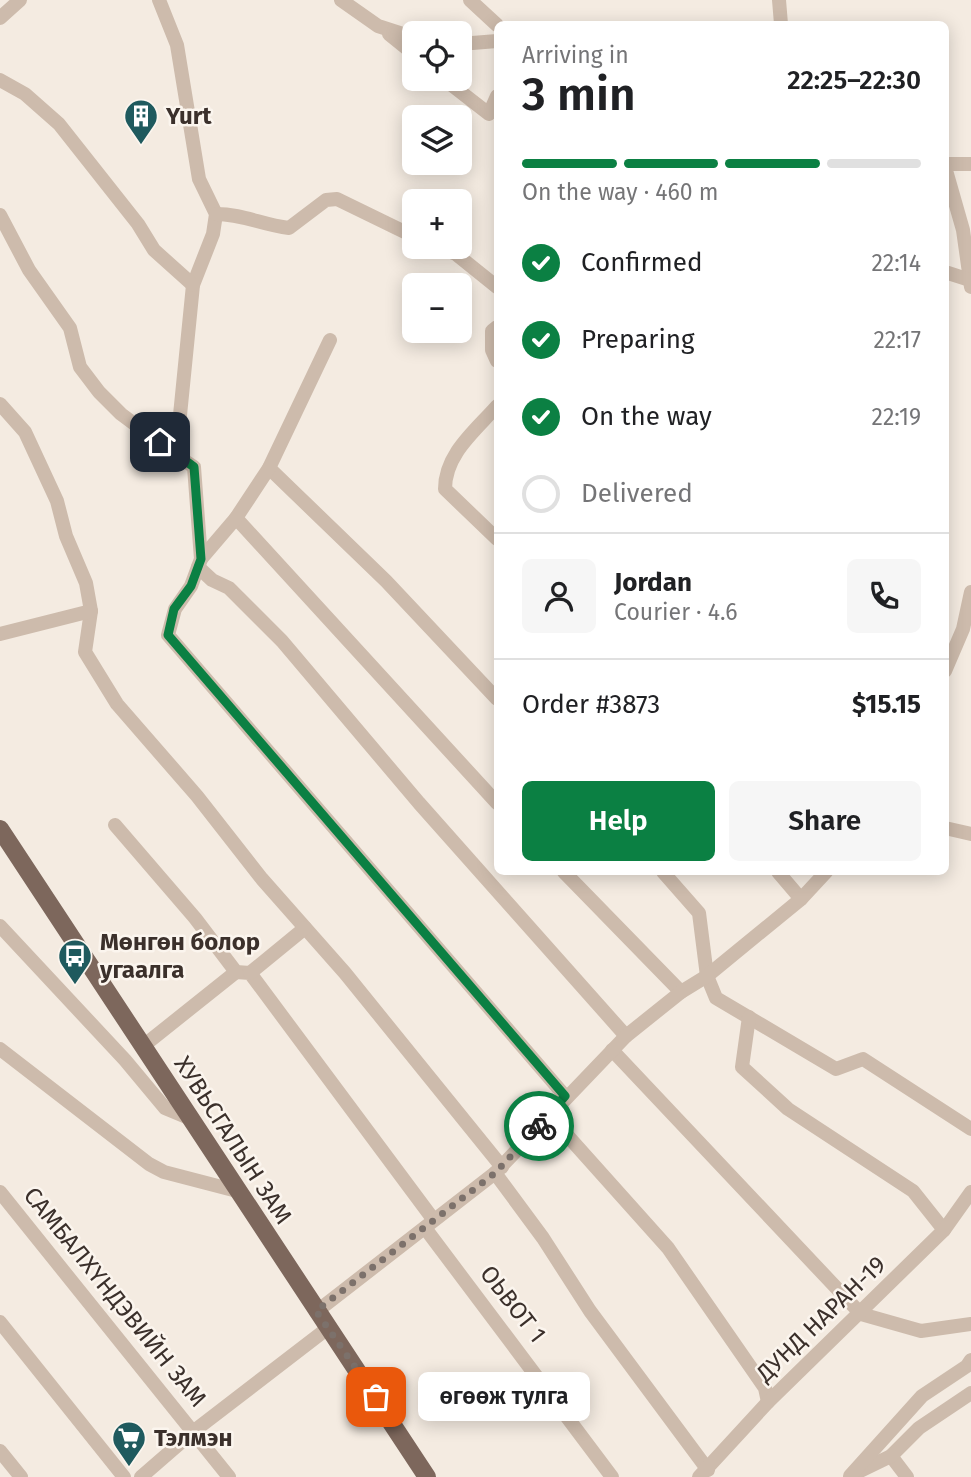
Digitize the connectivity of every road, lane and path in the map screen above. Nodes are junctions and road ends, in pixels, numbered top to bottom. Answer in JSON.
{"nodes":[{"id":1,"x":20,"y":0,"type":"edge"},
{"id":2,"x":159,"y":0,"type":"edge"},
{"id":3,"x":341,"y":0,"type":"edge"},
{"id":4,"x":470,"y":0,"type":"edge"},
{"id":5,"x":779,"y":0,"type":"edge"},
{"id":6,"x":0,"y":18,"type":"edge"},
{"id":7,"x":781,"y":21,"type":"edge"},
{"id":8,"x":494,"y":22,"type":"edge"},
{"id":9,"x":378,"y":26,"type":"junction"},
{"id":10,"x":402,"y":34,"type":"edge"},
{"id":11,"x":494,"y":41,"type":"edge"},
{"id":12,"x":472,"y":43,"type":"edge"},
{"id":13,"x":402,"y":45,"type":"edge"},
{"id":14,"x":0,"y":80,"type":"edge"},
{"id":15,"x":459,"y":91,"type":"edge"},
{"id":16,"x":494,"y":103,"type":"edge"},
{"id":17,"x":971,"y":164,"type":"edge"},
{"id":18,"x":949,"y":166,"type":"edge"},
{"id":19,"x":949,"y":180,"type":"edge"},
{"id":20,"x":216,"y":214,"type":"junction"},
{"id":21,"x":0,"y":215,"type":"edge"},
{"id":22,"x":402,"y":231,"type":"edge"},
{"id":23,"x":462,"y":259,"type":"edge"},
{"id":24,"x":970,"y":262,"type":"edge"},
{"id":25,"x":949,"y":274,"type":"edge"},
{"id":26,"x":970,"y":284,"type":"edge"},
{"id":27,"x":193,"y":285,"type":"junction"},
{"id":28,"x":494,"y":285,"type":"edge"},
{"id":29,"x":494,"y":333,"type":"edge"},
{"id":30,"x":330,"y":340,"type":"dead end"},
{"id":31,"x":494,"y":354,"type":"edge"},
{"id":32,"x":0,"y":404,"type":"edge"},
{"id":33,"x":494,"y":409,"type":"edge"},
{"id":34,"x":176,"y":455,"type":"junction"},
{"id":35,"x":269,"y":468,"type":"junction"},
{"id":36,"x":236,"y":518,"type":"junction"},
{"id":37,"x":494,"y":536,"type":"edge"},
{"id":38,"x":200,"y":563,"type":"junction"},
{"id":39,"x":971,"y":592,"type":"edge"},
{"id":40,"x":91,"y":611,"type":"junction"},
{"id":41,"x":0,"y":634,"type":"edge"},
{"id":42,"x":949,"y":662,"type":"edge"},
{"id":43,"x":494,"y":696,"type":"edge"},
{"id":44,"x":494,"y":800,"type":"edge"},
{"id":45,"x":116,"y":825,"type":"dead end"},
{"id":46,"x":0,"y":829,"type":"edge"},
{"id":47,"x":949,"y":829,"type":"edge"},
{"id":48,"x":971,"y":834,"type":"edge"},
{"id":49,"x":567,"y":875,"type":"edge"},
{"id":50,"x":666,"y":875,"type":"edge"},
{"id":51,"x":781,"y":875,"type":"edge"},
{"id":52,"x":824,"y":875,"type":"edge"},
{"id":53,"x":801,"y":899,"type":"junction"},
{"id":54,"x":0,"y":926,"type":"edge"},
{"id":55,"x":305,"y":928,"type":"junction"},
{"id":56,"x":243,"y":973,"type":"junction"},
{"id":57,"x":707,"y":976,"type":"junction"},
{"id":58,"x":681,"y":992,"type":"junction"},
{"id":59,"x":749,"y":1017,"type":"junction"},
{"id":60,"x":625,"y":1036,"type":"junction"},
{"id":61,"x":142,"y":1047,"type":"junction"},
{"id":62,"x":0,"y":1049,"type":"edge"},
{"id":63,"x":612,"y":1050,"type":"junction"},
{"id":64,"x":565,"y":1096,"type":"junction"},
{"id":65,"x":549,"y":1115,"type":"junction"},
{"id":66,"x":189,"y":1118,"type":"junction"},
{"id":67,"x":971,"y":1129,"type":"edge"},
{"id":68,"x":498,"y":1170,"type":"junction"},
{"id":69,"x":237,"y":1191,"type":"junction"},
{"id":70,"x":0,"y":1192,"type":"edge"},
{"id":71,"x":971,"y":1192,"type":"edge"},
{"id":72,"x":429,"y":1223,"type":"junction"},
{"id":73,"x":944,"y":1230,"type":"junction"},
{"id":74,"x":316,"y":1311,"type":"junction"},
{"id":75,"x":862,"y":1314,"type":"junction"},
{"id":76,"x":0,"y":1322,"type":"edge"},
{"id":77,"x":971,"y":1324,"type":"edge"},
{"id":78,"x":328,"y":1328,"type":"junction"},
{"id":79,"x":971,"y":1360,"type":"edge"},
{"id":80,"x":971,"y":1393,"type":"edge"},
{"id":81,"x":768,"y":1402,"type":"junction"},
{"id":82,"x":194,"y":1431,"type":"junction"},
{"id":83,"x":0,"y":1451,"type":"edge"},
{"id":84,"x":891,"y":1456,"type":"junction"},
{"id":85,"x":704,"y":1474,"type":"edge"},
{"id":86,"x":849,"y":1476,"type":"edge"},
{"id":87,"x":21,"y":1477,"type":"edge"},
{"id":88,"x":124,"y":1477,"type":"edge"},
{"id":89,"x":141,"y":1477,"type":"edge"},
{"id":90,"x":229,"y":1477,"type":"edge"},
{"id":91,"x":427,"y":1477,"type":"edge"},
{"id":92,"x":612,"y":1477,"type":"edge"},
{"id":93,"x":906,"y":1477,"type":"edge"}],
"edges":[{"from":1,"to":6,"type":"street"},
{"from":2,"to":20,"type":"street"},
{"from":3,"to":9,"type":"street"},
{"from":4,"to":8,"type":"street"},
{"from":5,"to":7,"type":"street"},
{"from":9,"to":10,"type":"street"},
{"from":9,"to":13,"type":"street"},
{"from":11,"to":12,"type":"street"},
{"from":14,"to":27,"type":"street"},
{"from":15,"to":16,"type":"street"},
{"from":17,"to":18,"type":"street"},
{"from":19,"to":24,"type":"street"},
{"from":20,"to":22,"type":"street"},
{"from":20,"to":27,"type":"street"},
{"from":21,"to":34,"type":"street"},
{"from":23,"to":28,"type":"street"},
{"from":24,"to":26,"type":"street"},
{"from":25,"to":26,"type":"street"},
{"from":27,"to":34,"type":"street"},
{"from":29,"to":31,"type":"street"},
{"from":30,"to":35,"type":"street"},
{"from":32,"to":40,"type":"street"},
{"from":33,"to":37,"type":"street"},
{"from":34,"to":38,"type":"street"},
{"from":35,"to":36,"type":"street"},
{"from":35,"to":43,"type":"street"},
{"from":36,"to":38,"type":"street"},
{"from":36,"to":44,"type":"street"},
{"from":38,"to":60,"type":"street"},
{"from":38,"to":64,"type":"street"},
{"from":39,"to":42,"type":"street"},
{"from":40,"to":41,"type":"street"},
{"from":40,"to":55,"type":"street"},
{"from":45,"to":56,"type":"street","name":"ОЬВОТ 1"},
{"from":46,"to":61,"type":"main road","name":"ХУВЬСГАЛЫН ЗАМ"},
{"from":47,"to":48,"type":"street"},
{"from":49,"to":58,"type":"street"},
{"from":50,"to":57,"type":"street"},
{"from":51,"to":53,"type":"street"},
{"from":52,"to":53,"type":"street"},
{"from":53,"to":57,"type":"street"},
{"from":54,"to":66,"type":"street"},
{"from":55,"to":56,"type":"street"},
{"from":55,"to":68,"type":"street"},
{"from":56,"to":61,"type":"street"},
{"from":56,"to":72,"type":"street","name":"ОЬВОТ 1"},
{"from":57,"to":58,"type":"street"},
{"from":57,"to":59,"type":"street"},
{"from":58,"to":60,"type":"street"},
{"from":59,"to":67,"type":"street"},
{"from":59,"to":73,"type":"street"},
{"from":60,"to":63,"type":"street"},
{"from":61,"to":66,"type":"main road","name":"ХУВЬСГАЛЫН ЗАМ"},
{"from":62,"to":69,"type":"street"},
{"from":63,"to":64,"type":"street"},
{"from":63,"to":75,"type":"street"},
{"from":64,"to":65,"type":"street"},
{"from":65,"to":68,"type":"street"},
{"from":65,"to":81,"type":"street"},
{"from":66,"to":69,"type":"main road","name":"ХУВЬСГАЛЫН ЗАМ"},
{"from":68,"to":72,"type":"street"},
{"from":68,"to":85,"type":"street"},
{"from":69,"to":74,"type":"main road","name":"ХУВЬСГАЛЫН ЗАМ"},
{"from":70,"to":82,"type":"street","name":"САМБАЛХҮНДЭВИЙН ЗАМ"},
{"from":71,"to":73,"type":"street","name":"ДУНД НАРАН-19"},
{"from":72,"to":74,"type":"street"},
{"from":72,"to":92,"type":"street","name":"ОЬВОТ 1"},
{"from":73,"to":75,"type":"street","name":"ДУНД НАРАН-19"},
{"from":74,"to":78,"type":"main road","name":"ХУВЬСГАЛЫН ЗАМ"},
{"from":75,"to":77,"type":"street"},
{"from":75,"to":81,"type":"street","name":"ДУНД НАРАН-19"},
{"from":76,"to":88,"type":"street"},
{"from":78,"to":82,"type":"street","name":"САМБАЛХҮНДЭВИЙН ЗАМ"},
{"from":78,"to":91,"type":"main road","name":"ХУВЬСГАЛЫН ЗАМ"},
{"from":79,"to":86,"type":"street"},
{"from":80,"to":84,"type":"street"},
{"from":81,"to":85,"type":"street","name":"ДУНД НАРАН-19"},
{"from":82,"to":89,"type":"street"},
{"from":82,"to":90,"type":"street"},
{"from":83,"to":87,"type":"street"},
{"from":84,"to":86,"type":"street"},
{"from":84,"to":93,"type":"street"}]}
